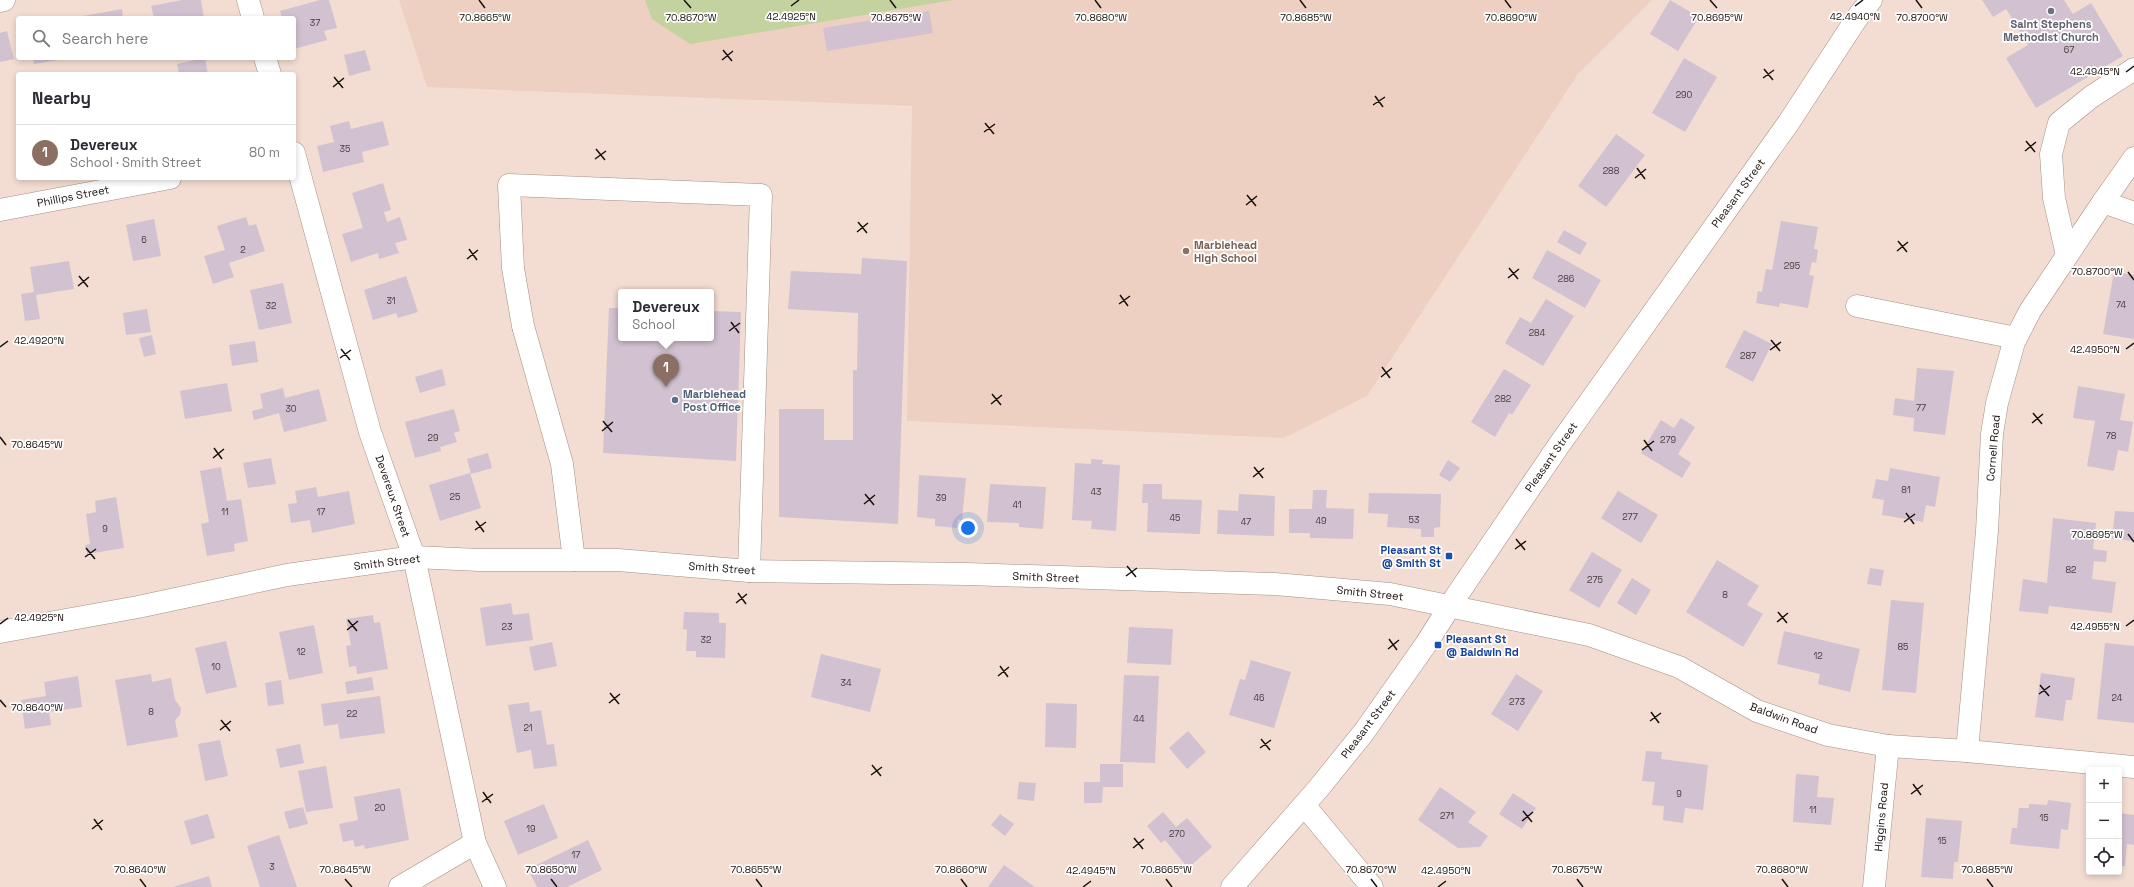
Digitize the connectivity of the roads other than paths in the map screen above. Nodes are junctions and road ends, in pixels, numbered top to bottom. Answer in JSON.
{"nodes":[{"id":1,"x":4,"y":0,"type":"edge"},
{"id":2,"x":248,"y":0,"type":"edge"},
{"id":3,"x":1871,"y":0,"type":"edge"},
{"id":4,"x":0,"y":1,"type":"edge"},
{"id":5,"x":1860,"y":9,"type":"edge"},
{"id":6,"x":252,"y":16,"type":"edge"},
{"id":7,"x":266,"y":60,"type":"edge"},
{"id":8,"x":2134,"y":70,"type":"edge"},
{"id":9,"x":269,"y":72,"type":"edge"},
{"id":10,"x":2134,"y":158,"type":"edge"},
{"id":11,"x":296,"y":161,"type":"edge"},
{"id":12,"x":159,"y":180,"type":"edge"},
{"id":13,"x":2103,"y":202,"type":"junction"},
{"id":14,"x":0,"y":210,"type":"edge"},
{"id":15,"x":2134,"y":213,"type":"edge"},
{"id":16,"x":2067,"y":256,"type":"junction"},
{"id":17,"x":1857,"y":306,"type":"dead end"},
{"id":18,"x":2016,"y":338,"type":"junction"},
{"id":19,"x":414,"y":557,"type":"junction"},
{"id":20,"x":574,"y":560,"type":"junction"},
{"id":21,"x":748,"y":571,"type":"junction"},
{"id":22,"x":1450,"y":606,"type":"junction"},
{"id":23,"x":0,"y":632,"type":"edge"},
{"id":24,"x":1888,"y":746,"type":"junction"},
{"id":25,"x":1967,"y":751,"type":"junction"},
{"id":26,"x":2134,"y":767,"type":"edge"},
{"id":27,"x":1304,"y":805,"type":"junction"},
{"id":28,"x":475,"y":843,"type":"junction"},
{"id":29,"x":400,"y":887,"type":"edge"},
{"id":30,"x":495,"y":887,"type":"edge"},
{"id":31,"x":1232,"y":887,"type":"edge"},
{"id":32,"x":1372,"y":887,"type":"edge"},
{"id":33,"x":1874,"y":887,"type":"edge"}],
"edges":[{"from":1,"to":4,"type":"street"},
{"from":2,"to":6,"type":"street"},
{"from":3,"to":5,"type":"street","name":"Pleasant Street"},
{"from":5,"to":22,"type":"street","name":"Pleasant Street"},
{"from":7,"to":9,"type":"street"},
{"from":8,"to":16,"type":"street"},
{"from":10,"to":13,"type":"street","name":"Cornell Road"},
{"from":11,"to":19,"type":"street","name":"Devereux Street"},
{"from":12,"to":14,"type":"street","name":"Phillips Street"},
{"from":13,"to":15,"type":"street"},
{"from":13,"to":16,"type":"street","name":"Cornell Road"},
{"from":16,"to":18,"type":"street","name":"Cornell Road"},
{"from":17,"to":18,"type":"street"},
{"from":18,"to":25,"type":"street","name":"Cornell Road"},
{"from":19,"to":20,"type":"street","name":"Smith Street"},
{"from":19,"to":23,"type":"street","name":"Smith Street"},
{"from":19,"to":28,"type":"street","name":"Devereux Street"},
{"from":20,"to":21,"type":"street","name":"Smith Street"},
{"from":20,"to":21,"type":"street"},
{"from":21,"to":22,"type":"street","name":"Smith Street"},
{"from":22,"to":24,"type":"street","name":"Baldwin Road"},
{"from":22,"to":27,"type":"street","name":"Pleasant Street"},
{"from":24,"to":25,"type":"street","name":"Baldwin Road"},
{"from":24,"to":33,"type":"street","name":"Higgins Road"},
{"from":25,"to":26,"type":"street","name":"Baldwin Road"},
{"from":27,"to":31,"type":"street","name":"Pleasant Street"},
{"from":27,"to":32,"type":"street"},
{"from":28,"to":29,"type":"street"},
{"from":28,"to":30,"type":"street","name":"Devereux Street"}]}
